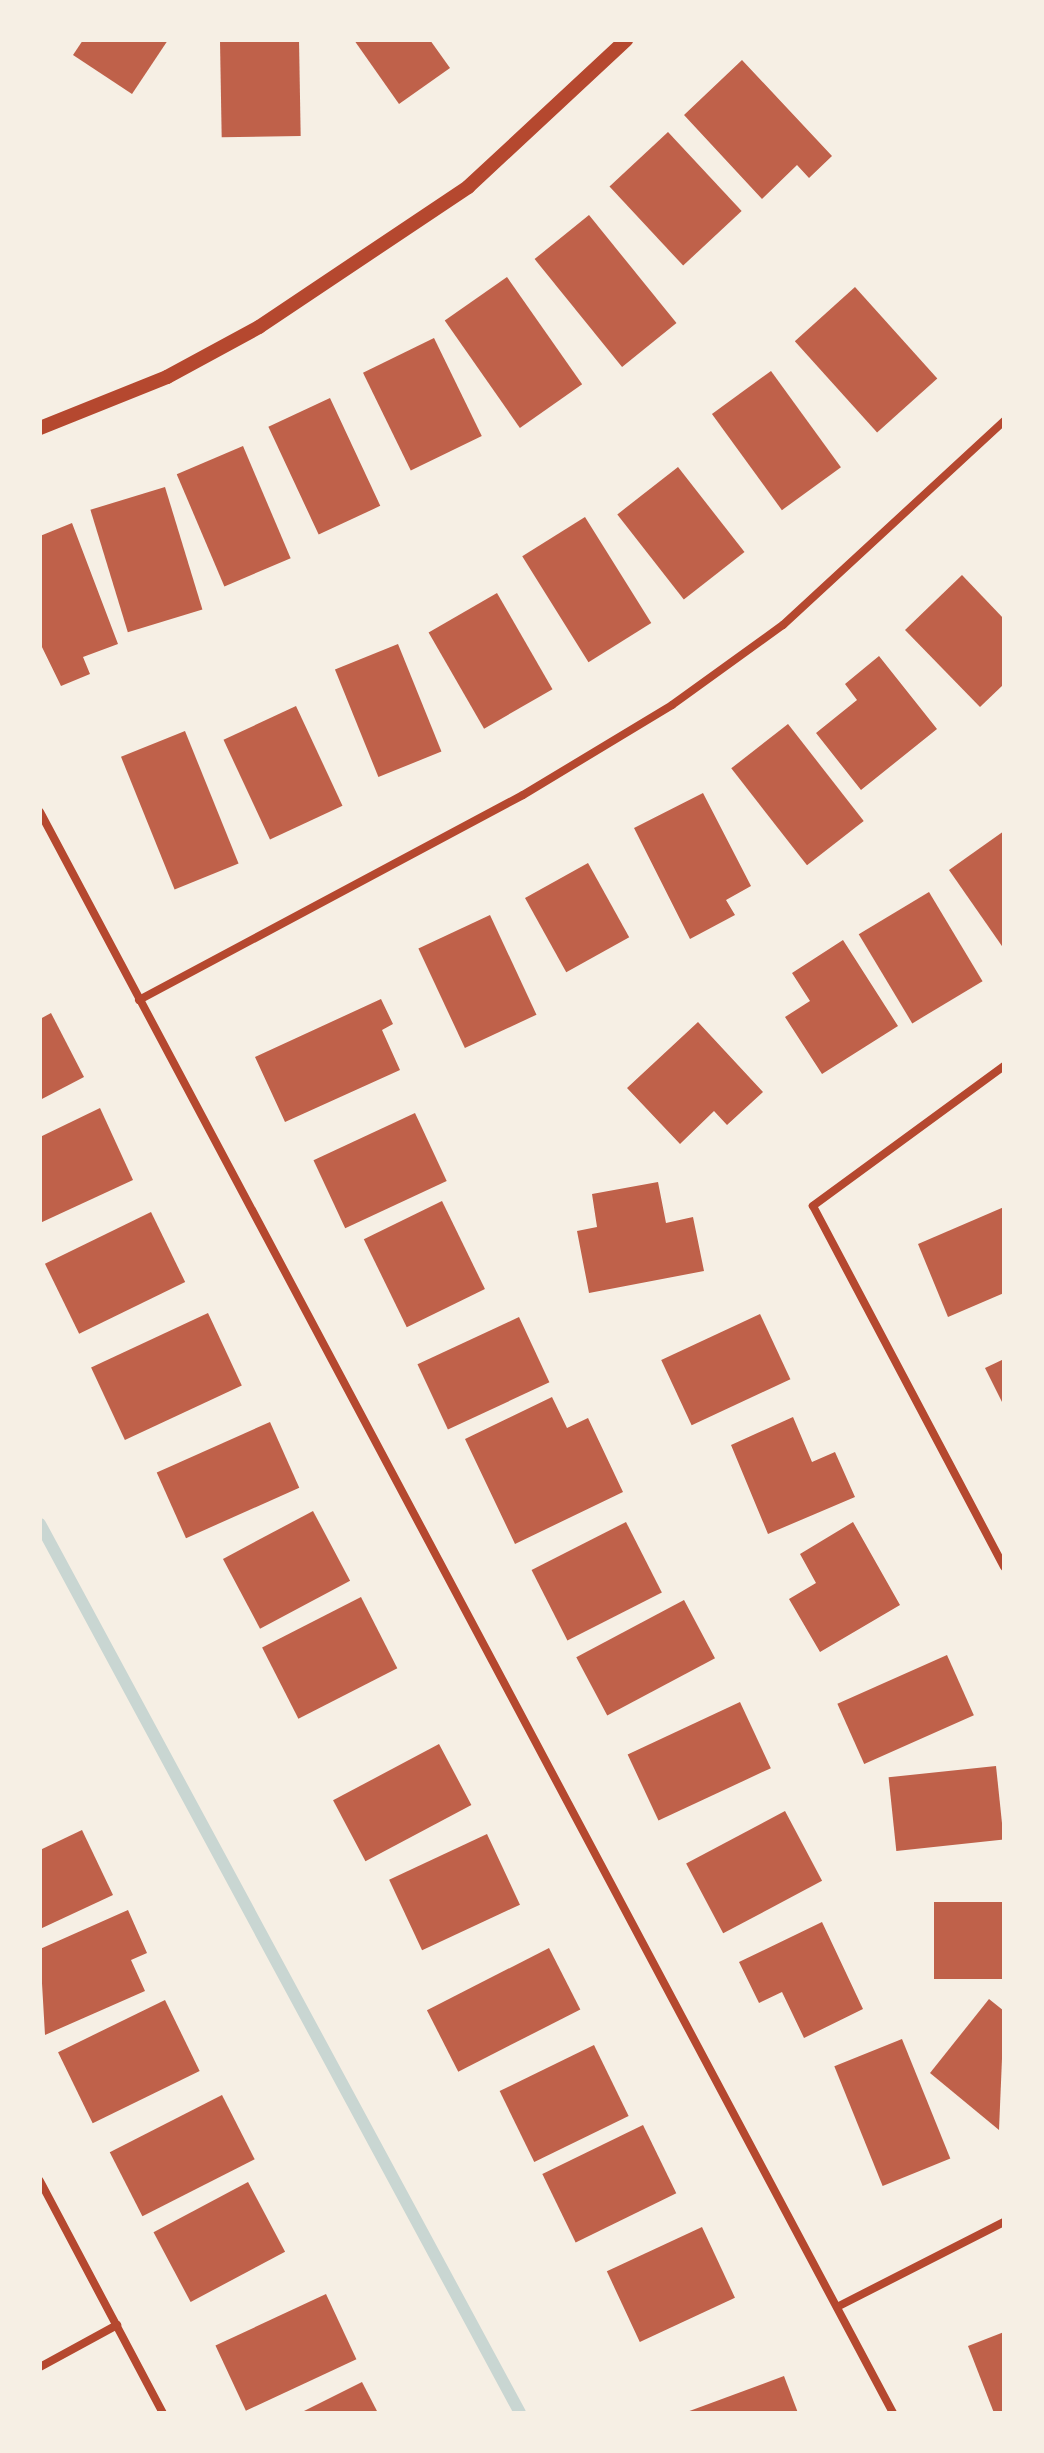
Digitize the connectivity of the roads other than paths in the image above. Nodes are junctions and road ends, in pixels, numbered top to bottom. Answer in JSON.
{"nodes":[{"id":1,"x":626,"y":40,"type":"edge"},
{"id":2,"x":1004,"y":421,"type":"edge"},
{"id":3,"x":40,"y":428,"type":"edge"},
{"id":4,"x":40,"y":812,"type":"edge"},
{"id":5,"x":139,"y":1000,"type":"junction"},
{"id":6,"x":1004,"y":1066,"type":"edge"},
{"id":7,"x":1004,"y":1566,"type":"edge"},
{"id":8,"x":40,"y":2181,"type":"edge"},
{"id":9,"x":1004,"y":2222,"type":"edge"},
{"id":10,"x":837,"y":2307,"type":"junction"},
{"id":11,"x":117,"y":2325,"type":"junction"},
{"id":12,"x":40,"y":2367,"type":"edge"},
{"id":13,"x":163,"y":2413,"type":"edge"},
{"id":14,"x":893,"y":2413,"type":"edge"}],
"edges":[{"from":1,"to":3,"type":"street"},
{"from":2,"to":5,"type":"street"},
{"from":4,"to":5,"type":"street"},
{"from":5,"to":10,"type":"street"},
{"from":6,"to":7,"type":"street"},
{"from":8,"to":11,"type":"street"},
{"from":9,"to":10,"type":"street"},
{"from":10,"to":14,"type":"street"},
{"from":11,"to":12,"type":"street"},
{"from":11,"to":13,"type":"street"}]}
